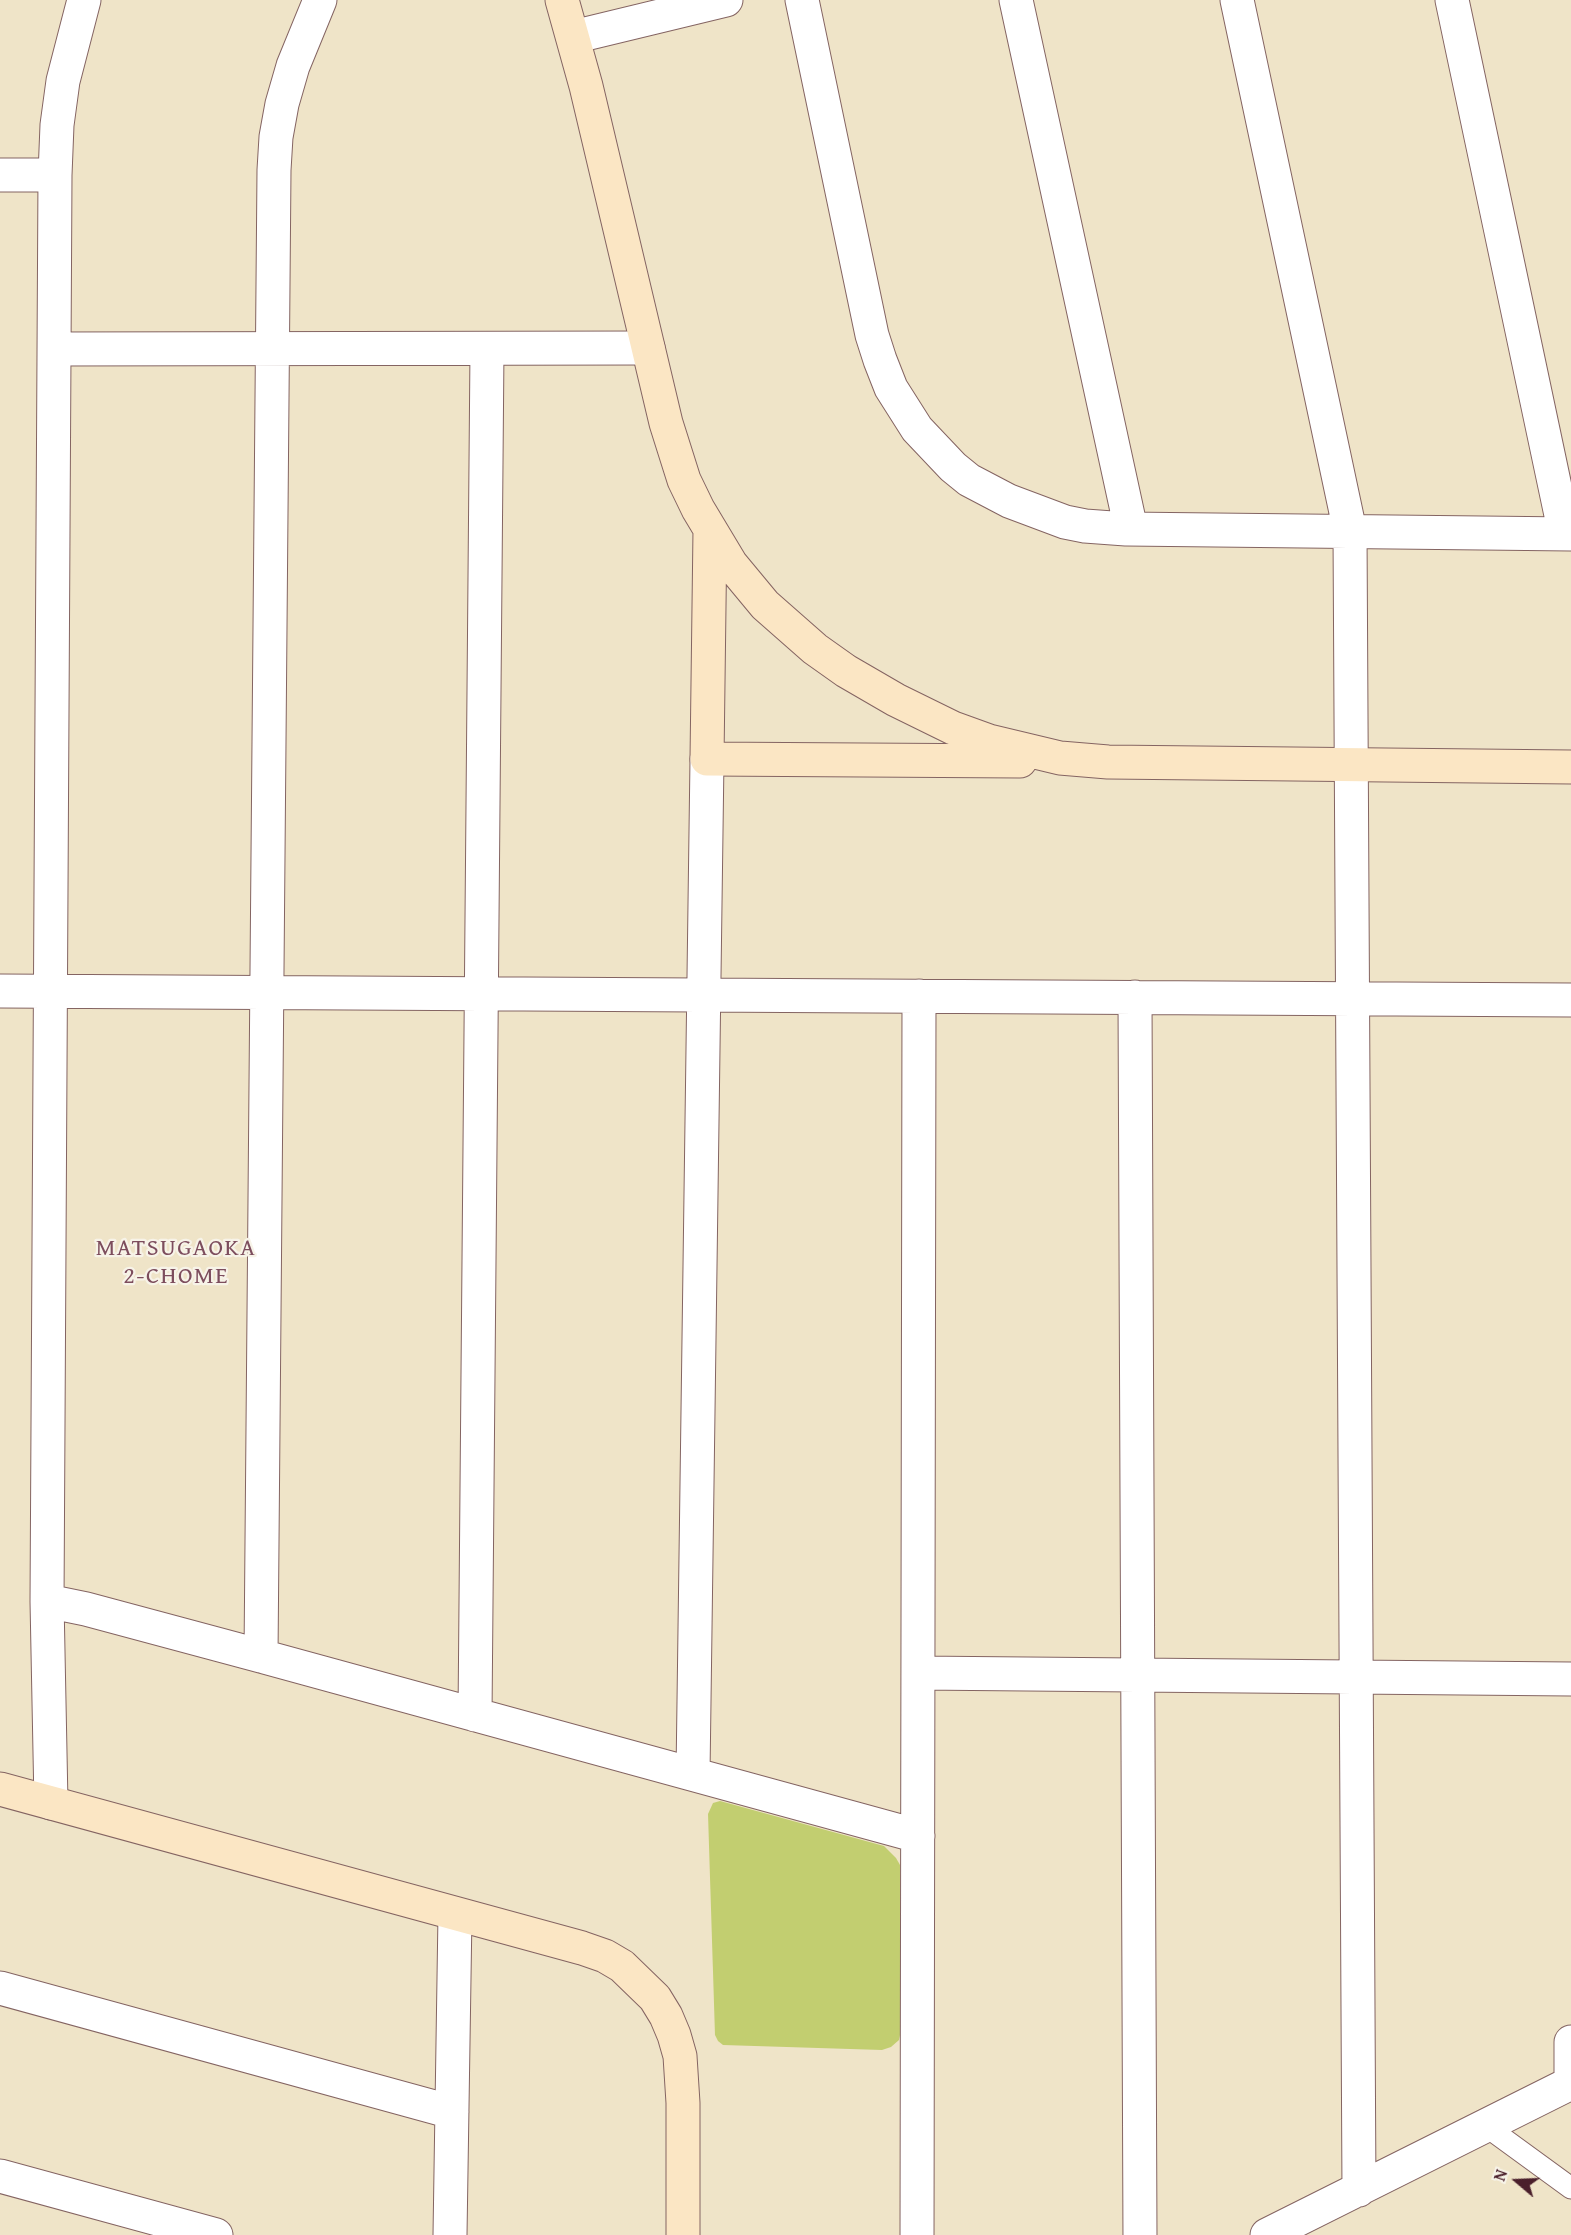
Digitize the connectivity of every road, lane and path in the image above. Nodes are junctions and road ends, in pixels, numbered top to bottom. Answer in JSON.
{"nodes":[{"id":1,"x":84,"y":0,"type":"edge"},
{"id":2,"x":320,"y":0,"type":"edge"},
{"id":3,"x":562,"y":0,"type":"edge"},
{"id":4,"x":726,"y":0,"type":"edge"},
{"id":5,"x":802,"y":0,"type":"edge"},
{"id":6,"x":1016,"y":0,"type":"edge"},
{"id":7,"x":1237,"y":0,"type":"edge"},
{"id":8,"x":1452,"y":0,"type":"edge"},
{"id":9,"x":573,"y":37,"type":"junction"},
{"id":10,"x":0,"y":175,"type":"edge"},
{"id":11,"x":55,"y":175,"type":"junction"},
{"id":12,"x":648,"y":348,"type":"junction"},
{"id":13,"x":54,"y":349,"type":"junction"},
{"id":14,"x":273,"y":349,"type":"junction"},
{"id":15,"x":487,"y":349,"type":"junction"},
{"id":16,"x":1131,"y":529,"type":"junction"},
{"id":17,"x":710,"y":530,"type":"junction"},
{"id":18,"x":1350,"y":531,"type":"junction"},
{"id":19,"x":1568,"y":534,"type":"edge"},
{"id":20,"x":706,"y":759,"type":"junction"},
{"id":21,"x":1108,"y":762,"type":"junction"},
{"id":22,"x":1351,"y":765,"type":"junction"},
{"id":23,"x":1571,"y":766,"type":"edge"},
{"id":24,"x":0,"y":991,"type":"edge"},
{"id":25,"x":50,"y":992,"type":"junction"},
{"id":26,"x":267,"y":993,"type":"junction"},
{"id":27,"x":482,"y":994,"type":"junction"},
{"id":28,"x":703,"y":995,"type":"junction"},
{"id":29,"x":919,"y":996,"type":"junction"},
{"id":30,"x":1135,"y":997,"type":"junction"},
{"id":31,"x":1353,"y":999,"type":"junction"},
{"id":32,"x":1571,"y":1000,"type":"edge"},
{"id":33,"x":47,"y":1601,"type":"junction"},
{"id":34,"x":261,"y":1656,"type":"junction"},
{"id":35,"x":918,"y":1673,"type":"junction"},
{"id":36,"x":1137,"y":1675,"type":"junction"},
{"id":37,"x":1356,"y":1677,"type":"junction"},
{"id":38,"x":1571,"y":1679,"type":"edge"},
{"id":39,"x":475,"y":1715,"type":"junction"},
{"id":40,"x":693,"y":1773,"type":"junction"},
{"id":41,"x":0,"y":1790,"type":"edge"},
{"id":42,"x":51,"y":1803,"type":"junction"},
{"id":43,"x":918,"y":1836,"type":"junction"},
{"id":44,"x":455,"y":1914,"type":"junction"},
{"id":45,"x":0,"y":1988,"type":"edge"},
{"id":46,"x":1571,"y":2042,"type":"edge"},
{"id":47,"x":452,"y":2112,"type":"junction"},
{"id":48,"x":1486,"y":2126,"type":"junction"},
{"id":49,"x":0,"y":2176,"type":"edge"},
{"id":50,"x":1571,"y":2188,"type":"edge"},
{"id":51,"x":1359,"y":2190,"type":"junction"},
{"id":52,"x":121,"y":2223,"type":"edge"},
{"id":53,"x":1314,"y":2225,"type":"edge"},
{"id":54,"x":216,"y":2235,"type":"edge"},
{"id":55,"x":450,"y":2235,"type":"edge"},
{"id":56,"x":683,"y":2235,"type":"edge"},
{"id":57,"x":917,"y":2235,"type":"edge"},
{"id":58,"x":1140,"y":2235,"type":"edge"},
{"id":59,"x":1267,"y":2235,"type":"edge"}],
"edges":[{"from":1,"to":11,"type":"street"},
{"from":2,"to":14,"type":"street"},
{"from":3,"to":9,"type":"street"},
{"from":4,"to":9,"type":"street"},
{"from":5,"to":16,"type":"street"},
{"from":6,"to":16,"type":"street"},
{"from":7,"to":18,"type":"street"},
{"from":8,"to":19,"type":"street"},
{"from":9,"to":12,"type":"street"},
{"from":10,"to":11,"type":"street"},
{"from":11,"to":13,"type":"street"},
{"from":12,"to":15,"type":"street"},
{"from":12,"to":17,"type":"street"},
{"from":13,"to":14,"type":"street"},
{"from":13,"to":25,"type":"street"},
{"from":14,"to":15,"type":"street"},
{"from":14,"to":26,"type":"street"},
{"from":15,"to":27,"type":"street"},
{"from":16,"to":18,"type":"street"},
{"from":17,"to":20,"type":"street"},
{"from":17,"to":21,"type":"street"},
{"from":18,"to":19,"type":"street"},
{"from":18,"to":22,"type":"street"},
{"from":20,"to":21,"type":"street"},
{"from":20,"to":28,"type":"street"},
{"from":21,"to":22,"type":"street"},
{"from":22,"to":23,"type":"street"},
{"from":22,"to":31,"type":"street"},
{"from":24,"to":25,"type":"street"},
{"from":25,"to":26,"type":"street"},
{"from":25,"to":33,"type":"street"},
{"from":26,"to":27,"type":"street"},
{"from":26,"to":34,"type":"street"},
{"from":27,"to":28,"type":"street"},
{"from":27,"to":39,"type":"street"},
{"from":28,"to":29,"type":"street"},
{"from":28,"to":40,"type":"street"},
{"from":29,"to":30,"type":"street"},
{"from":29,"to":35,"type":"street"},
{"from":30,"to":31,"type":"street"},
{"from":30,"to":36,"type":"street"},
{"from":31,"to":32,"type":"street"},
{"from":31,"to":37,"type":"street"},
{"from":33,"to":34,"type":"street"},
{"from":33,"to":42,"type":"street"},
{"from":34,"to":39,"type":"street"},
{"from":35,"to":36,"type":"street"},
{"from":35,"to":43,"type":"street"},
{"from":36,"to":37,"type":"street"},
{"from":36,"to":58,"type":"street"},
{"from":37,"to":38,"type":"street"},
{"from":37,"to":51,"type":"street"},
{"from":39,"to":40,"type":"street"},
{"from":40,"to":43,"type":"street"},
{"from":41,"to":42,"type":"street"},
{"from":42,"to":44,"type":"street"},
{"from":43,"to":57,"type":"street"},
{"from":44,"to":47,"type":"street"},
{"from":44,"to":56,"type":"street"},
{"from":45,"to":47,"type":"street"},
{"from":46,"to":48,"type":"street"},
{"from":47,"to":55,"type":"street"},
{"from":48,"to":50,"type":"lane"},
{"from":48,"to":51,"type":"street"},
{"from":49,"to":52,"type":"street"},
{"from":51,"to":53,"type":"street"},
{"from":52,"to":54,"type":"street"},
{"from":53,"to":59,"type":"street"}]}
